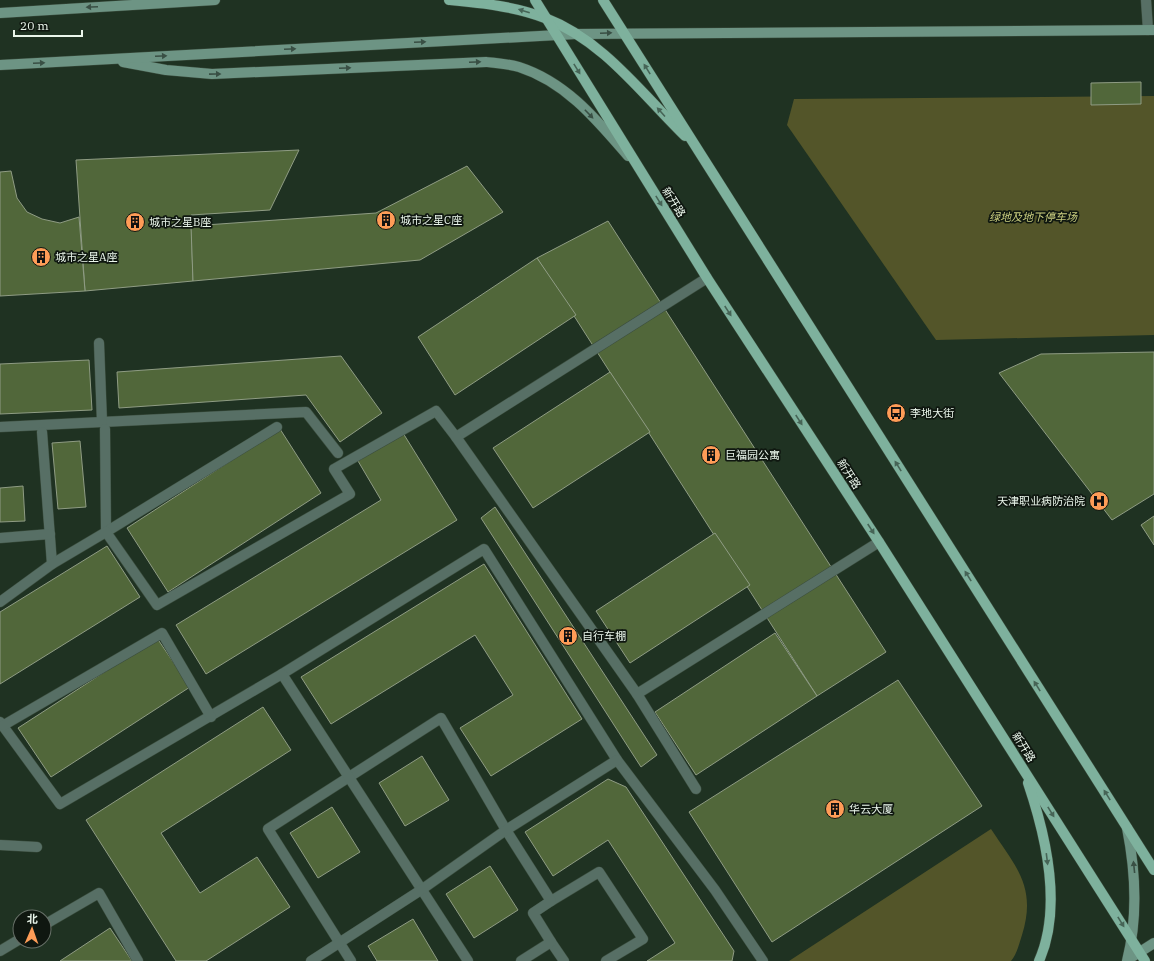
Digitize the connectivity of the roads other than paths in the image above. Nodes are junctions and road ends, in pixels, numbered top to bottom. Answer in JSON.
{"nodes":[{"id":1,"x":215,"y":0,"type":"edge"},
{"id":2,"x":449,"y":0,"type":"edge"},
{"id":3,"x":535,"y":0,"type":"edge"},
{"id":4,"x":603,"y":0,"type":"edge"},
{"id":5,"x":1146,"y":0,"type":"edge"},
{"id":6,"x":0,"y":13,"type":"edge"},
{"id":7,"x":545,"y":18,"type":"junction"},
{"id":8,"x":1151,"y":30,"type":"edge"},
{"id":9,"x":624,"y":33,"type":"junction"},
{"id":10,"x":576,"y":34,"type":"junction"},
{"id":11,"x":556,"y":35,"type":"junction"},
{"id":12,"x":108,"y":59,"type":"junction"},
{"id":13,"x":0,"y":65,"type":"edge"},
{"id":14,"x":698,"y":149,"type":"junction"},
{"id":15,"x":638,"y":168,"type":"junction"},
{"id":16,"x":707,"y":278,"type":"junction"},
{"id":17,"x":99,"y":343,"type":"dead end"},
{"id":18,"x":104,"y":426,"type":"junction"},
{"id":19,"x":0,"y":427,"type":"edge"},
{"id":20,"x":277,"y":427,"type":"dead end"},
{"id":21,"x":42,"y":432,"type":"dead end"},
{"id":22,"x":456,"y":437,"type":"junction"},
{"id":23,"x":338,"y":453,"type":"dead end"},
{"id":24,"x":106,"y":532,"type":"junction"},
{"id":25,"x":50,"y":534,"type":"junction"},
{"id":26,"x":0,"y":538,"type":"edge"},
{"id":27,"x":879,"y":542,"type":"junction"},
{"id":28,"x":52,"y":564,"type":"junction"},
{"id":29,"x":0,"y":602,"type":"edge"},
{"id":30,"x":282,"y":674,"type":"junction"},
{"id":31,"x":637,"y":694,"type":"junction"},
{"id":32,"x":211,"y":717,"type":"junction"},
{"id":33,"x":2,"y":723,"type":"edge"},
{"id":34,"x":617,"y":760,"type":"junction"},
{"id":35,"x":1023,"y":768,"type":"junction"},
{"id":36,"x":349,"y":778,"type":"junction"},
{"id":37,"x":696,"y":789,"type":"dead end"},
{"id":38,"x":1128,"y":828,"type":"junction"},
{"id":39,"x":506,"y":830,"type":"junction"},
{"id":40,"x":0,"y":845,"type":"edge"},
{"id":41,"x":37,"y":847,"type":"dead end"},
{"id":42,"x":1154,"y":870,"type":"edge"},
{"id":43,"x":421,"y":890,"type":"junction"},
{"id":44,"x":551,"y":901,"type":"junction"},
{"id":45,"x":52,"y":920,"type":"edge"},
{"id":46,"x":1132,"y":939,"type":"junction"},
{"id":47,"x":551,"y":942,"type":"junction"},
{"id":48,"x":12,"y":943,"type":"edge"},
{"id":49,"x":339,"y":943,"type":"junction"},
{"id":50,"x":1154,"y":943,"type":"edge"},
{"id":51,"x":0,"y":950,"type":"edge"},
{"id":52,"x":1143,"y":957,"type":"edge"},
{"id":53,"x":138,"y":961,"type":"edge"},
{"id":54,"x":311,"y":961,"type":"edge"},
{"id":55,"x":350,"y":961,"type":"edge"},
{"id":56,"x":468,"y":961,"type":"edge"},
{"id":57,"x":521,"y":961,"type":"edge"},
{"id":58,"x":564,"y":961,"type":"edge"},
{"id":59,"x":606,"y":961,"type":"edge"},
{"id":60,"x":763,"y":961,"type":"edge"},
{"id":61,"x":1039,"y":961,"type":"edge"},
{"id":62,"x":1127,"y":961,"type":"edge"}],
"edges":[{"from":1,"to":6,"type":"main road","one_way":true},
{"from":7,"to":2,"type":"main road","one_way":true},
{"from":3,"to":7,"type":"main road","name":"新开路"},
{"from":4,"to":9,"type":"main road"},
{"from":5,"to":8,"type":"street"},
{"from":7,"to":10,"type":"main road"},
{"from":7,"to":11,"type":"main road","name":"新开路"},
{"from":8,"to":9,"type":"main road"},
{"from":10,"to":9,"type":"main road","one_way":true},
{"from":14,"to":9,"type":"main road","one_way":true},
{"from":10,"to":11,"type":"main road"},
{"from":14,"to":10,"type":"main road","one_way":true},
{"from":12,"to":11,"type":"main road","one_way":true},
{"from":11,"to":15,"type":"main road","name":"新开路","one_way":true},
{"from":13,"to":12,"type":"main road","one_way":true},
{"from":12,"to":15,"type":"main road","one_way":true},
{"from":38,"to":14,"type":"main road","one_way":true},
{"from":15,"to":16,"type":"main road","name":"新开路","one_way":true},
{"from":16,"to":22,"type":"street"},
{"from":16,"to":27,"type":"main road","name":"新开路","one_way":true},
{"from":17,"to":18,"type":"street"},
{"from":18,"to":19,"type":"street"},
{"from":18,"to":23,"type":"street"},
{"from":18,"to":24,"type":"street"},
{"from":20,"to":24,"type":"street"},
{"from":21,"to":25,"type":"street"},
{"from":22,"to":24,"type":"street"},
{"from":22,"to":31,"type":"street"},
{"from":24,"to":28,"type":"street"},
{"from":25,"to":26,"type":"street"},
{"from":25,"to":28,"type":"street"},
{"from":27,"to":31,"type":"street"},
{"from":27,"to":35,"type":"main road","name":"新开路"},
{"from":28,"to":29,"type":"street"},
{"from":30,"to":32,"type":"street"},
{"from":30,"to":34,"type":"street"},
{"from":30,"to":36,"type":"street"},
{"from":31,"to":37,"type":"street"},
{"from":32,"to":33,"type":"street"},
{"from":32,"to":33,"type":"street"},
{"from":34,"to":39,"type":"street"},
{"from":34,"to":60,"type":"street"},
{"from":35,"to":46,"type":"main road","name":"新开路","one_way":true},
{"from":35,"to":61,"type":"main road","one_way":true},
{"from":36,"to":39,"type":"street"},
{"from":36,"to":43,"type":"street"},
{"from":36,"to":49,"type":"street"},
{"from":38,"to":42,"type":"main road"},
{"from":46,"to":38,"type":"main road","one_way":true},
{"from":39,"to":43,"type":"street"},
{"from":39,"to":44,"type":"street"},
{"from":40,"to":41,"type":"street"},
{"from":43,"to":49,"type":"street"},
{"from":43,"to":56,"type":"street"},
{"from":44,"to":47,"type":"street"},
{"from":44,"to":59,"type":"street"},
{"from":45,"to":53,"type":"street"},
{"from":46,"to":52,"type":"main road","name":"新开路"},
{"from":46,"to":62,"type":"main road"},
{"from":47,"to":57,"type":"street"},
{"from":47,"to":58,"type":"street"},
{"from":48,"to":51,"type":"street"},
{"from":49,"to":54,"type":"street"},
{"from":49,"to":55,"type":"street"},
{"from":50,"to":52,"type":"main road"},
{"from":52,"to":62,"type":"main road"}]}
